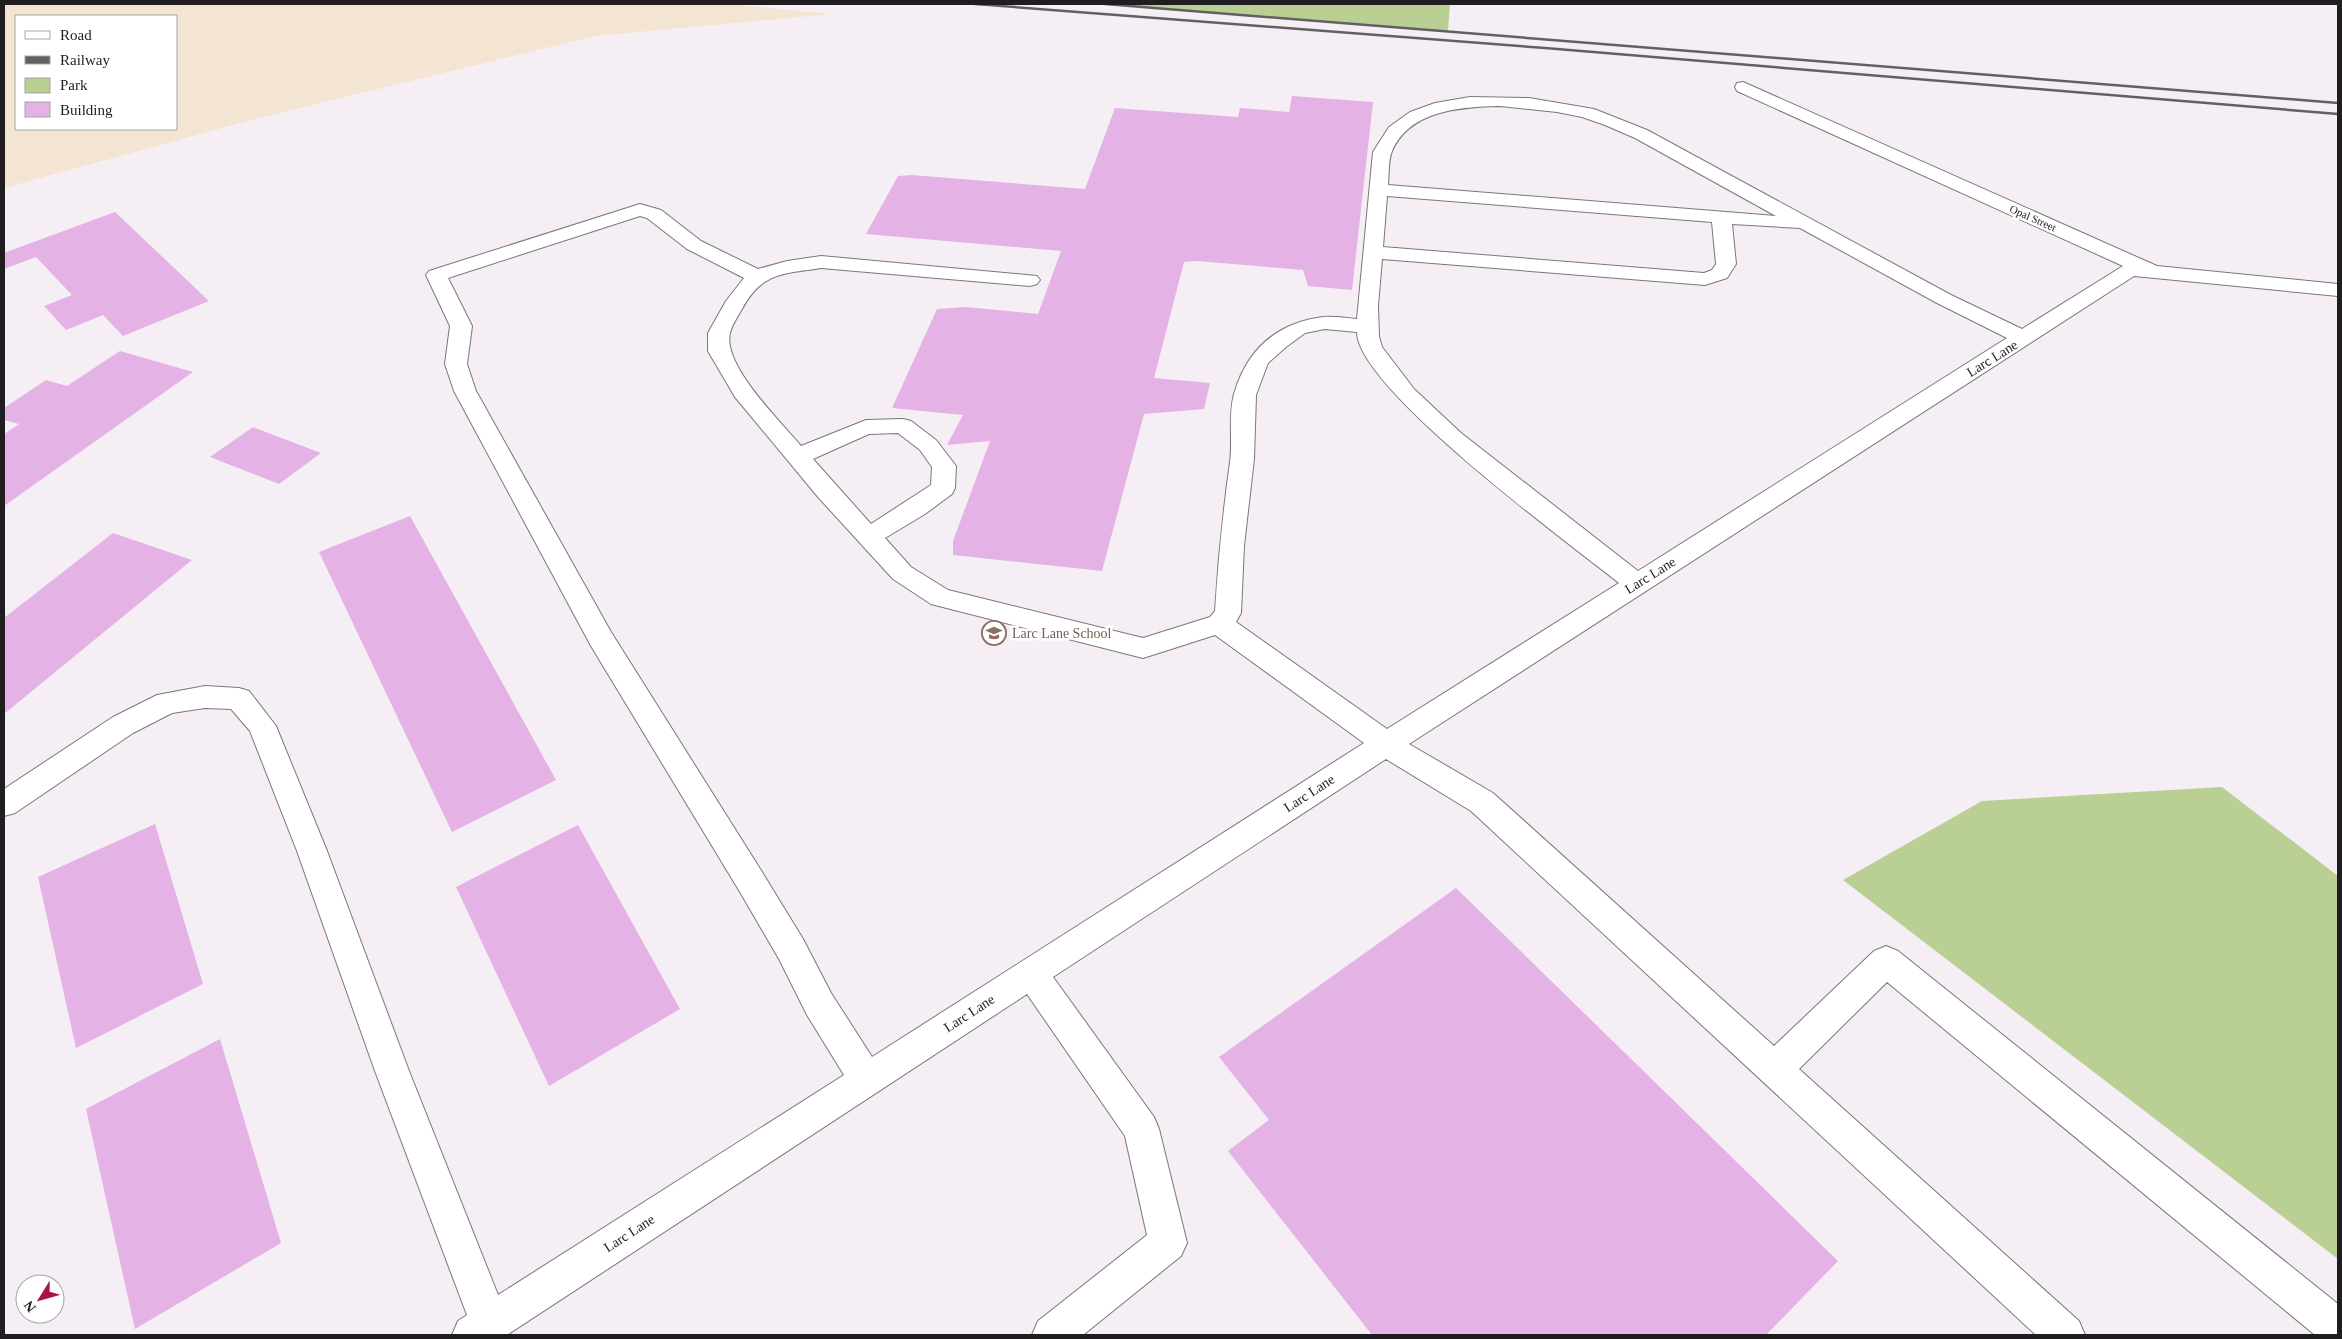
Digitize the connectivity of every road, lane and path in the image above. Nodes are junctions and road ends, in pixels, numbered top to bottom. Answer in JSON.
{"nodes":[{"id":1,"x":1743,"y":87,"type":"dead end"},
{"id":2,"x":1378,"y":190,"type":"junction"},
{"id":3,"x":1722,"y":218,"type":"junction"},
{"id":4,"x":1806,"y":224,"type":"junction"},
{"id":5,"x":1373,"y":252,"type":"junction"},
{"id":6,"x":2153,"y":272,"type":"junction"},
{"id":7,"x":756,"y":276,"type":"junction"},
{"id":8,"x":1030,"y":280,"type":"dead end"},
{"id":9,"x":2338,"y":290,"type":"edge"},
{"id":10,"x":1367,"y":326,"type":"junction"},
{"id":11,"x":2023,"y":338,"type":"junction"},
{"id":12,"x":798,"y":456,"type":"junction"},
{"id":13,"x":868,"y":537,"type":"junction"},
{"id":14,"x":1637,"y":584,"type":"junction"},
{"id":15,"x":1219,"y":624,"type":"junction"},
{"id":16,"x":1386,"y":744,"type":"junction"},
{"id":17,"x":4,"y":804,"type":"edge"},
{"id":18,"x":1031,"y":973,"type":"junction"},
{"id":19,"x":1774,"y":1069,"type":"junction"},
{"id":20,"x":866,"y":1080,"type":"junction"},
{"id":21,"x":2338,"y":1329,"type":"edge"},
{"id":22,"x":481,"y":1330,"type":"edge"},
{"id":23,"x":1052,"y":1335,"type":"edge"},
{"id":24,"x":2065,"y":1335,"type":"edge"}],
"edges":[{"from":1,"to":6,"type":"street","name":"Opal Street"},
{"from":2,"to":3,"type":"street"},
{"from":2,"to":4,"type":"street"},
{"from":2,"to":5,"type":"street"},
{"from":3,"to":4,"type":"street"},
{"from":3,"to":5,"type":"street"},
{"from":4,"to":11,"type":"street"},
{"from":5,"to":10,"type":"street"},
{"from":6,"to":9,"type":"street","name":"Opal Street"},
{"from":6,"to":11,"type":"street","name":"Larc Lane"},
{"from":7,"to":8,"type":"street"},
{"from":7,"to":12,"type":"street"},
{"from":7,"to":20,"type":"street"},
{"from":10,"to":14,"type":"street"},
{"from":10,"to":15,"type":"street"},
{"from":11,"to":14,"type":"street","name":"Larc Lane"},
{"from":12,"to":13,"type":"street"},
{"from":12,"to":13,"type":"street"},
{"from":13,"to":15,"type":"street"},
{"from":14,"to":16,"type":"street","name":"Larc Lane"},
{"from":15,"to":16,"type":"street"},
{"from":16,"to":18,"type":"street","name":"Larc Lane"},
{"from":16,"to":19,"type":"street"},
{"from":17,"to":22,"type":"street"},
{"from":18,"to":20,"type":"street","name":"Larc Lane"},
{"from":18,"to":23,"type":"street"},
{"from":19,"to":21,"type":"street"},
{"from":19,"to":24,"type":"street"},
{"from":20,"to":22,"type":"street","name":"Larc Lane"}]}
